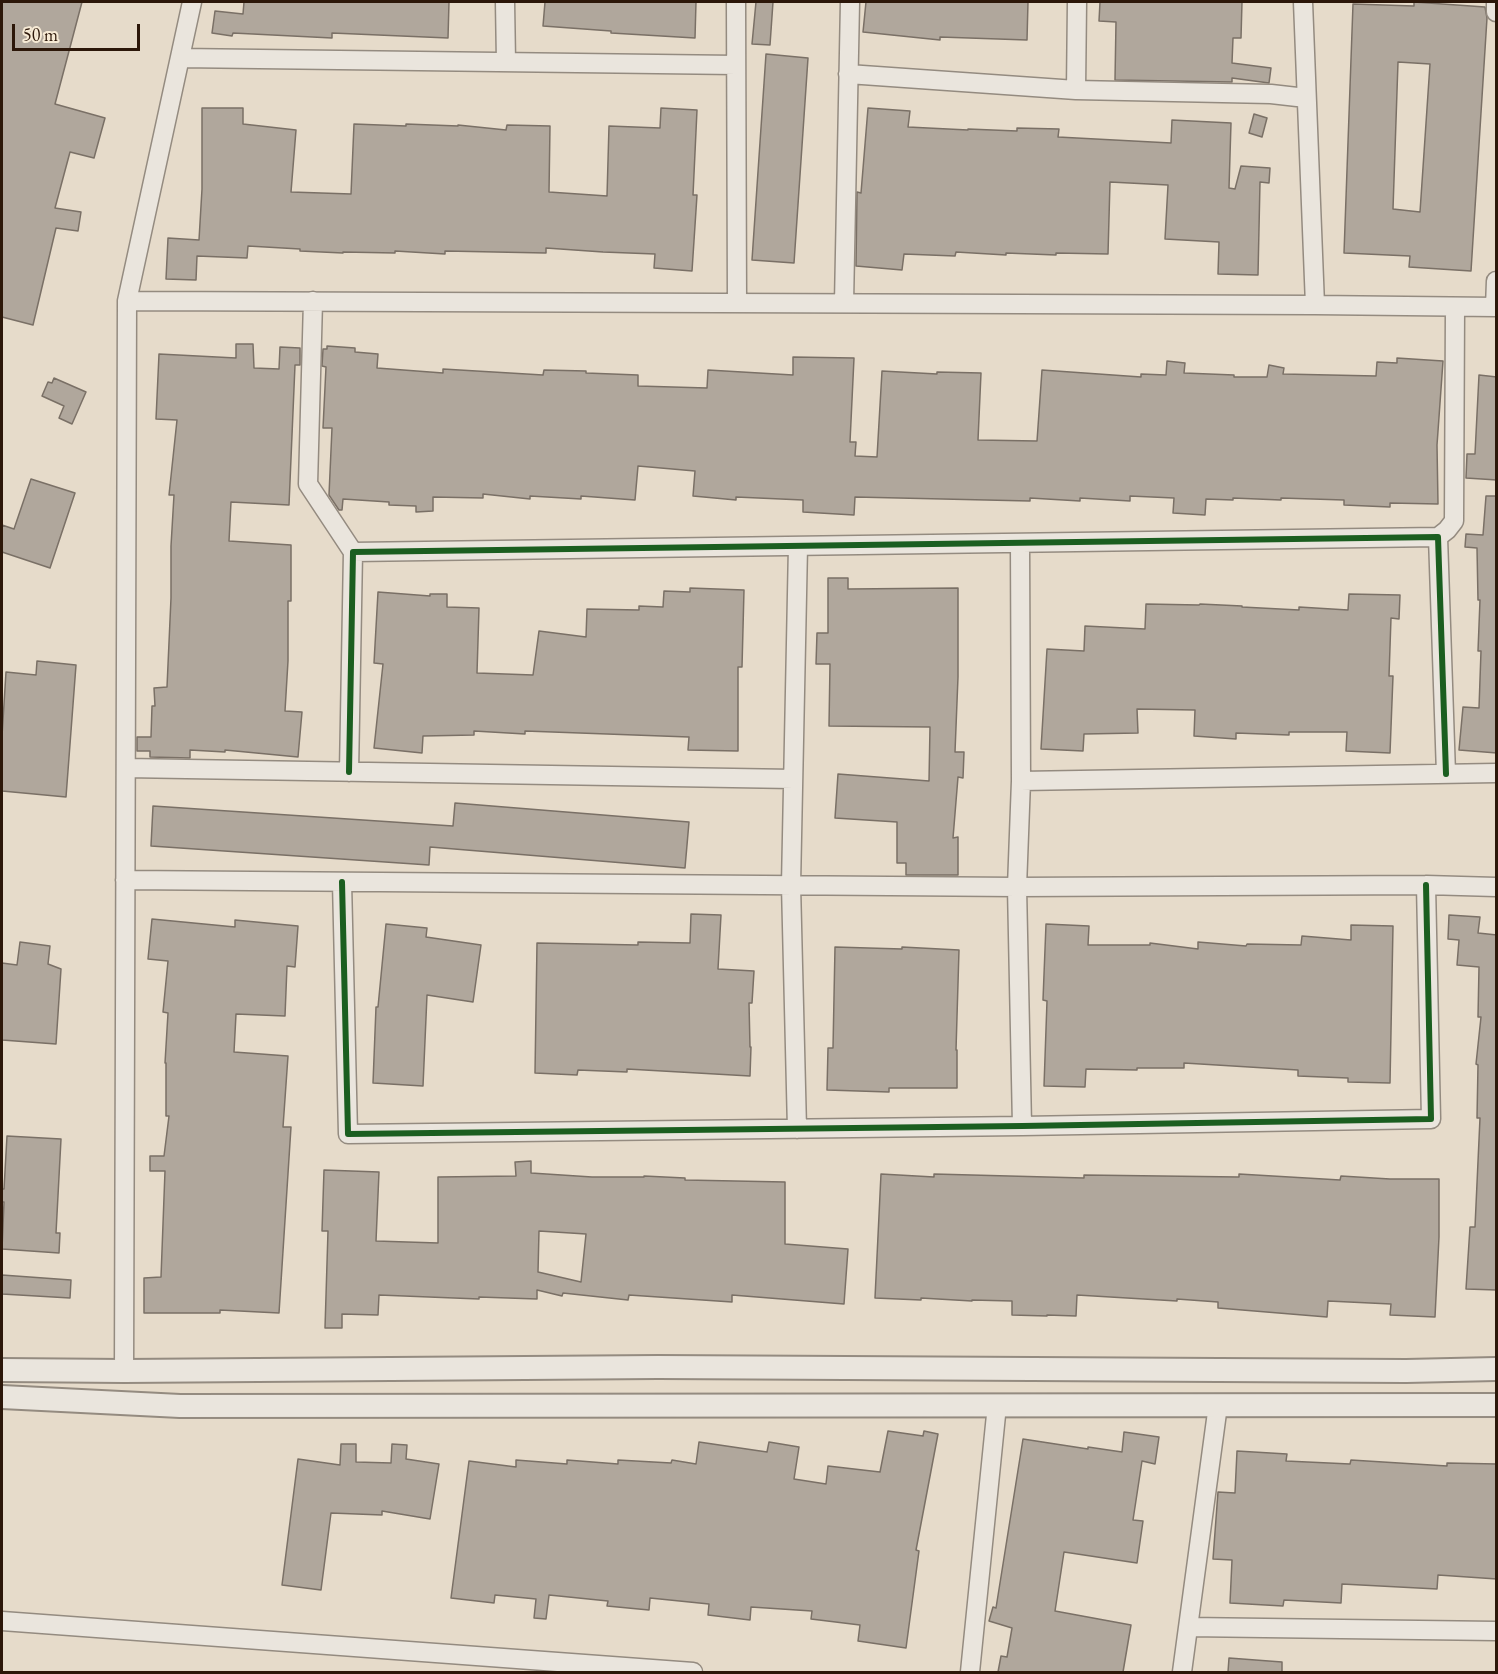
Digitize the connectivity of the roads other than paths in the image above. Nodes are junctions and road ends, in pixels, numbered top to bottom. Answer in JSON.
{"nodes":[{"id":1,"x":192,"y":2,"type":"edge"},
{"id":2,"x":505,"y":2,"type":"edge"},
{"id":3,"x":736,"y":2,"type":"edge"},
{"id":4,"x":850,"y":2,"type":"edge"},
{"id":5,"x":1077,"y":2,"type":"edge"},
{"id":6,"x":1303,"y":2,"type":"edge"},
{"id":7,"x":1496,"y":2,"type":"edge"},
{"id":8,"x":1497,"y":12,"type":"edge"},
{"id":9,"x":180,"y":58,"type":"junction"},
{"id":10,"x":506,"y":62,"type":"junction"},
{"id":11,"x":736,"y":65,"type":"junction"},
{"id":12,"x":848,"y":74,"type":"junction"},
{"id":13,"x":1076,"y":90,"type":"junction"},
{"id":14,"x":1306,"y":98,"type":"junction"},
{"id":15,"x":1497,"y":281,"type":"edge"},
{"id":16,"x":127,"y":301,"type":"junction"},
{"id":17,"x":313,"y":301,"type":"junction"},
{"id":18,"x":737,"y":303,"type":"junction"},
{"id":19,"x":844,"y":303,"type":"junction"},
{"id":20,"x":1315,"y":305,"type":"junction"},
{"id":21,"x":1455,"y":307,"type":"junction"},
{"id":22,"x":1496,"y":307,"type":"edge"},
{"id":23,"x":1438,"y":537,"type":"junction"},
{"id":24,"x":1020,"y":543,"type":"junction"},
{"id":25,"x":798,"y":546,"type":"junction"},
{"id":26,"x":353,"y":552,"type":"junction"},
{"id":27,"x":126,"y":768,"type":"junction"},
{"id":28,"x":349,"y":772,"type":"junction"},
{"id":29,"x":1497,"y":773,"type":"edge"},
{"id":30,"x":1446,"y":774,"type":"junction"},
{"id":31,"x":793,"y":779,"type":"junction"},
{"id":32,"x":1022,"y":780,"type":"junction"},
{"id":33,"x":125,"y":880,"type":"junction"},
{"id":34,"x":342,"y":882,"type":"junction"},
{"id":35,"x":791,"y":885,"type":"junction"},
{"id":36,"x":1426,"y":885,"type":"junction"},
{"id":37,"x":1017,"y":887,"type":"junction"},
{"id":38,"x":1497,"y":887,"type":"edge"},
{"id":39,"x":1022,"y":1126,"type":"junction"},
{"id":40,"x":797,"y":1129,"type":"junction"},
{"id":41,"x":2,"y":1370,"type":"edge"},
{"id":42,"x":1497,"y":1370,"type":"edge"},
{"id":43,"x":124,"y":1371,"type":"junction"},
{"id":44,"x":2,"y":1397,"type":"edge"},
{"id":45,"x":997,"y":1405,"type":"junction"},
{"id":46,"x":1218,"y":1405,"type":"junction"},
{"id":47,"x":1497,"y":1405,"type":"edge"},
{"id":48,"x":2,"y":1621,"type":"edge"},
{"id":49,"x":1188,"y":1627,"type":"junction"},
{"id":50,"x":1497,"y":1631,"type":"edge"},
{"id":51,"x":463,"y":1664,"type":"edge"},
{"id":52,"x":693,"y":1672,"type":"edge"},
{"id":53,"x":970,"y":1672,"type":"edge"},
{"id":54,"x":1182,"y":1672,"type":"edge"}],
"edges":[{"from":1,"to":9,"type":"street"},
{"from":2,"to":10,"type":"street"},
{"from":3,"to":11,"type":"street"},
{"from":4,"to":12,"type":"street"},
{"from":5,"to":13,"type":"street"},
{"from":6,"to":14,"type":"street"},
{"from":7,"to":8,"type":"street"},
{"from":9,"to":10,"type":"street"},
{"from":9,"to":16,"type":"street"},
{"from":10,"to":11,"type":"street"},
{"from":11,"to":18,"type":"street"},
{"from":12,"to":13,"type":"street"},
{"from":12,"to":19,"type":"street"},
{"from":13,"to":14,"type":"street"},
{"from":14,"to":20,"type":"street"},
{"from":15,"to":22,"type":"street"},
{"from":16,"to":17,"type":"street"},
{"from":16,"to":27,"type":"street"},
{"from":17,"to":18,"type":"street"},
{"from":17,"to":26,"type":"street"},
{"from":18,"to":19,"type":"street"},
{"from":19,"to":20,"type":"street"},
{"from":20,"to":21,"type":"street"},
{"from":21,"to":22,"type":"street"},
{"from":21,"to":23,"type":"street"},
{"from":23,"to":24,"type":"street"},
{"from":23,"to":30,"type":"street"},
{"from":24,"to":25,"type":"street"},
{"from":24,"to":32,"type":"street"},
{"from":25,"to":26,"type":"street"},
{"from":25,"to":31,"type":"street"},
{"from":26,"to":28,"type":"street"},
{"from":27,"to":28,"type":"street"},
{"from":27,"to":33,"type":"street"},
{"from":28,"to":31,"type":"street"},
{"from":29,"to":30,"type":"street"},
{"from":30,"to":32,"type":"street"},
{"from":31,"to":35,"type":"street"},
{"from":32,"to":37,"type":"street"},
{"from":33,"to":34,"type":"street"},
{"from":33,"to":43,"type":"street"},
{"from":34,"to":35,"type":"street"},
{"from":34,"to":40,"type":"street"},
{"from":35,"to":37,"type":"street"},
{"from":35,"to":40,"type":"street"},
{"from":36,"to":37,"type":"street"},
{"from":36,"to":38,"type":"street"},
{"from":36,"to":39,"type":"street"},
{"from":37,"to":39,"type":"street"},
{"from":39,"to":40,"type":"street"},
{"from":41,"to":43,"type":"street"},
{"from":42,"to":43,"type":"street"},
{"from":44,"to":45,"type":"street"},
{"from":45,"to":46,"type":"street"},
{"from":45,"to":53,"type":"street"},
{"from":46,"to":47,"type":"street"},
{"from":46,"to":49,"type":"street"},
{"from":48,"to":51,"type":"street"},
{"from":49,"to":50,"type":"street"},
{"from":49,"to":54,"type":"street"},
{"from":51,"to":52,"type":"street"}]}
